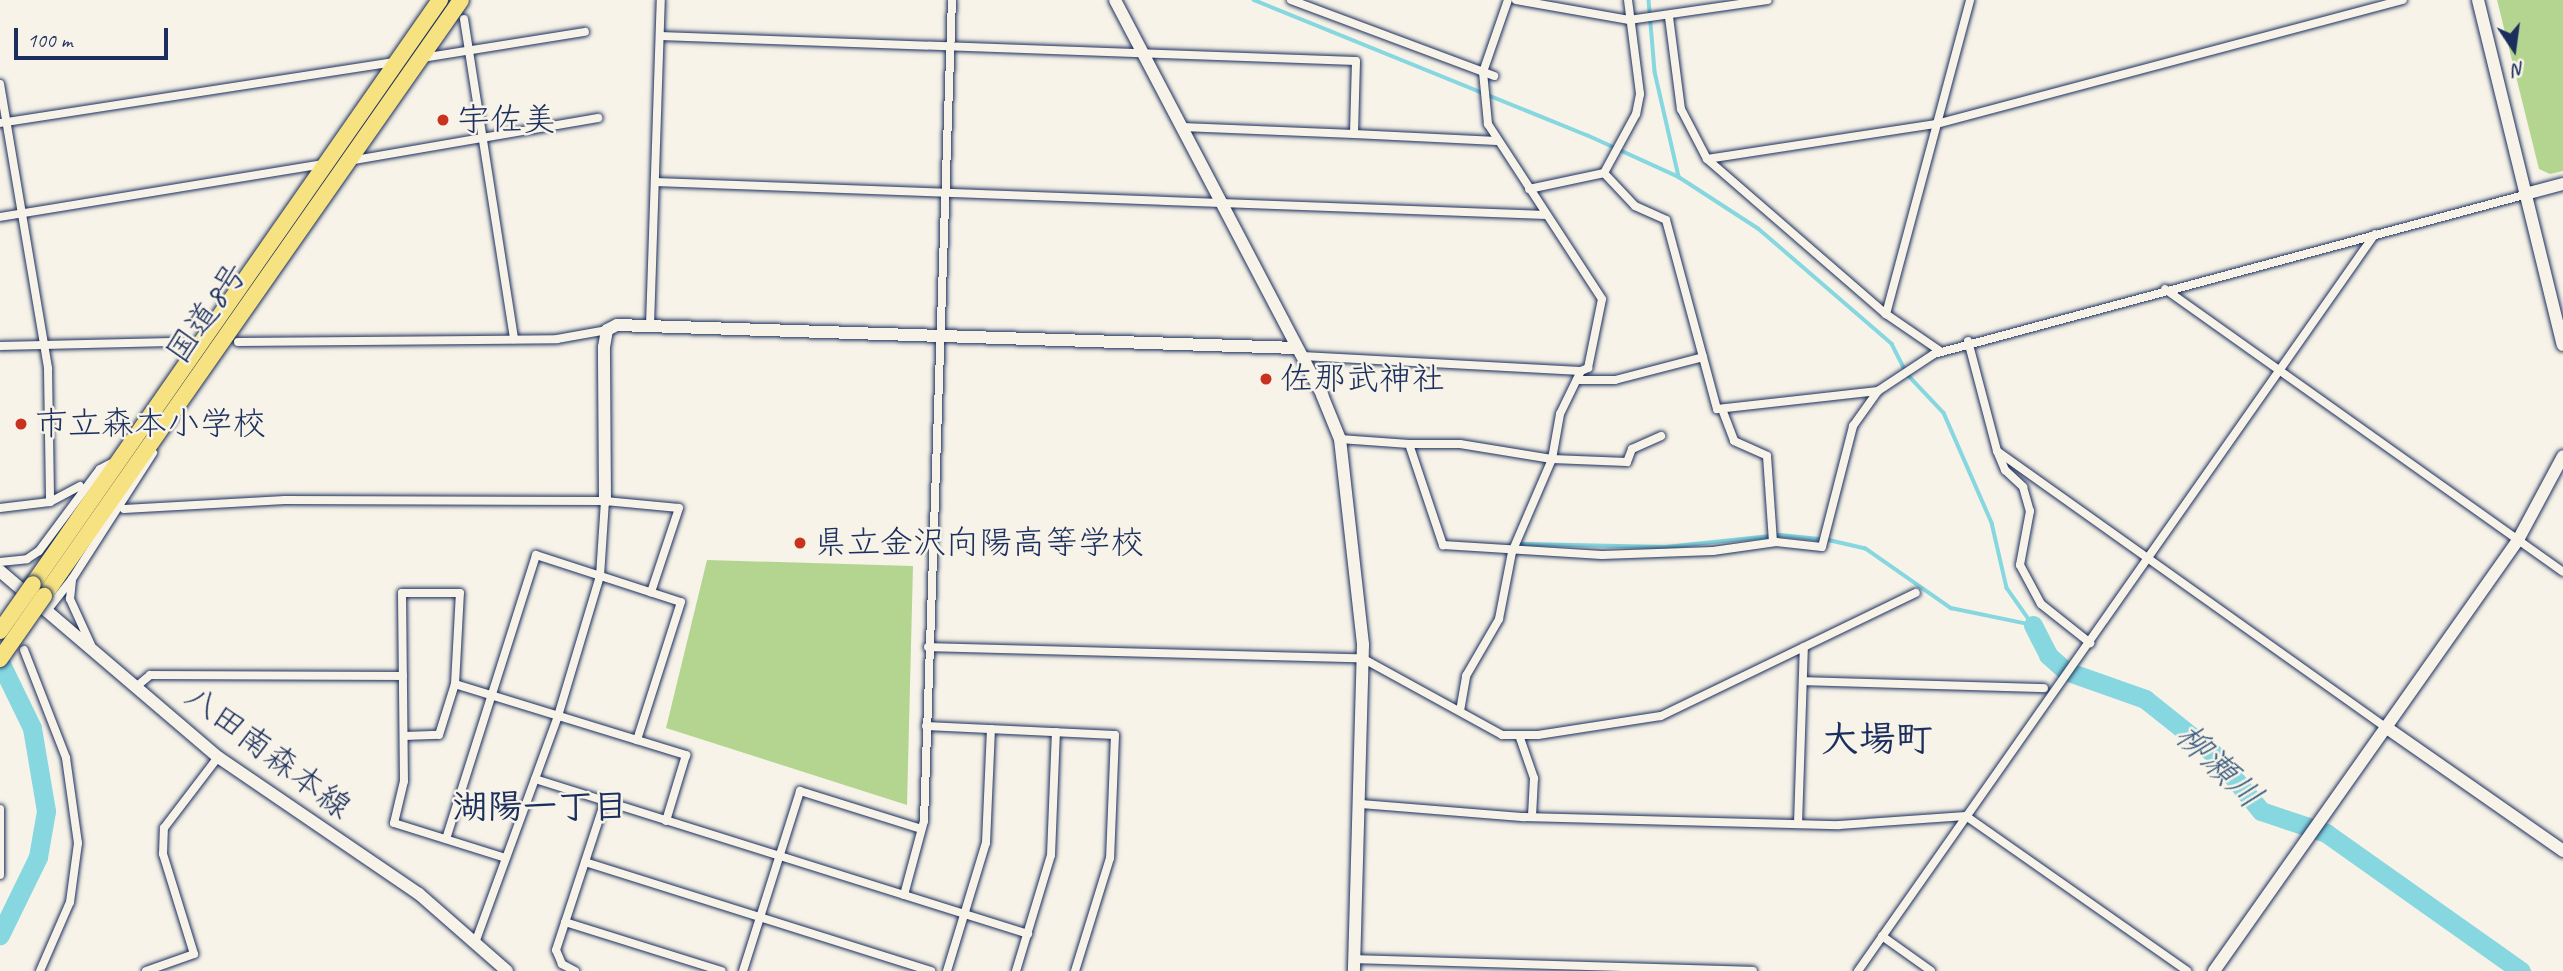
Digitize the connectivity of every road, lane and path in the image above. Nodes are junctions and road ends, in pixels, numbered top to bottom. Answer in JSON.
{"nodes":[{"id":1,"x":440,"y":0,"type":"edge"},
{"id":2,"x":461,"y":0,"type":"edge"},
{"id":3,"x":661,"y":0,"type":"edge"},
{"id":4,"x":952,"y":0,"type":"edge"},
{"id":5,"x":1115,"y":0,"type":"edge"},
{"id":6,"x":1291,"y":0,"type":"edge"},
{"id":7,"x":1508,"y":0,"type":"edge"},
{"id":8,"x":1516,"y":0,"type":"edge"},
{"id":9,"x":1628,"y":0,"type":"edge"},
{"id":10,"x":1768,"y":0,"type":"edge"},
{"id":11,"x":1970,"y":0,"type":"edge"},
{"id":12,"x":2403,"y":0,"type":"edge"},
{"id":13,"x":2478,"y":0,"type":"edge"},
{"id":14,"x":1309,"y":3,"type":"edge"},
{"id":15,"x":1665,"y":18,"type":"junction"},
{"id":16,"x":464,"y":19,"type":"dead end"},
{"id":17,"x":1632,"y":20,"type":"junction"},
{"id":18,"x":585,"y":32,"type":"dead end"},
{"id":19,"x":660,"y":36,"type":"junction"},
{"id":20,"x":950,"y":45,"type":"junction"},
{"id":21,"x":469,"y":50,"type":"junction"},
{"id":22,"x":1142,"y":52,"type":"junction"},
{"id":23,"x":421,"y":58,"type":"junction"},
{"id":24,"x":398,"y":61,"type":"junction"},
{"id":25,"x":1483,"y":74,"type":"junction"},
{"id":26,"x":1494,"y":76,"type":"dead end"},
{"id":27,"x":0,"y":84,"type":"edge"},
{"id":28,"x":598,"y":118,"type":"dead end"},
{"id":29,"x":3,"y":122,"type":"edge"},
{"id":30,"x":1936,"y":124,"type":"junction"},
{"id":31,"x":1182,"y":127,"type":"junction"},
{"id":32,"x":1354,"y":134,"type":"junction"},
{"id":33,"x":482,"y":138,"type":"junction"},
{"id":34,"x":1497,"y":141,"type":"junction"},
{"id":35,"x":1707,"y":159,"type":"junction"},
{"id":36,"x":349,"y":161,"type":"junction"},
{"id":37,"x":326,"y":163,"type":"junction"},
{"id":38,"x":1606,"y":171,"type":"junction"},
{"id":39,"x":655,"y":182,"type":"junction"},
{"id":40,"x":2563,"y":184,"type":"edge"},
{"id":41,"x":1530,"y":189,"type":"junction"},
{"id":42,"x":945,"y":193,"type":"junction"},
{"id":43,"x":2529,"y":193,"type":"junction"},
{"id":44,"x":1223,"y":205,"type":"junction"},
{"id":45,"x":21,"y":214,"type":"junction"},
{"id":46,"x":1546,"y":215,"type":"junction"},
{"id":47,"x":0,"y":217,"type":"edge"},
{"id":48,"x":2375,"y":234,"type":"junction"},
{"id":49,"x":2165,"y":289,"type":"junction"},
{"id":50,"x":1886,"y":314,"type":"junction"},
{"id":51,"x":650,"y":325,"type":"junction"},
{"id":52,"x":607,"y":330,"type":"junction"},
{"id":53,"x":939,"y":336,"type":"junction"},
{"id":54,"x":514,"y":339,"type":"junction"},
{"id":55,"x":1968,"y":341,"type":"junction"},
{"id":56,"x":42,"y":342,"type":"junction"},
{"id":57,"x":182,"y":342,"type":"dead end"},
{"id":58,"x":238,"y":342,"type":"dead end"},
{"id":59,"x":2563,"y":345,"type":"edge"},
{"id":60,"x":0,"y":346,"type":"edge"},
{"id":61,"x":1941,"y":351,"type":"junction"},
{"id":62,"x":1300,"y":352,"type":"junction"},
{"id":63,"x":1703,"y":357,"type":"junction"},
{"id":64,"x":2280,"y":371,"type":"junction"},
{"id":65,"x":1579,"y":375,"type":"junction"},
{"id":66,"x":190,"y":390,"type":"junction"},
{"id":67,"x":1880,"y":390,"type":"junction"},
{"id":68,"x":1722,"y":409,"type":"junction"},
{"id":69,"x":1661,"y":436,"type":"dead end"},
{"id":70,"x":1340,"y":439,"type":"junction"},
{"id":71,"x":1409,"y":444,"type":"junction"},
{"id":72,"x":1997,"y":451,"type":"junction"},
{"id":73,"x":2563,"y":456,"type":"edge"},
{"id":74,"x":1552,"y":458,"type":"junction"},
{"id":75,"x":120,"y":459,"type":"junction"},
{"id":76,"x":80,"y":486,"type":"dead end"},
{"id":77,"x":605,"y":501,"type":"junction"},
{"id":78,"x":50,"y":502,"type":"junction"},
{"id":79,"x":0,"y":508,"type":"edge"},
{"id":80,"x":124,"y":509,"type":"dead end"},
{"id":81,"x":2518,"y":540,"type":"junction"},
{"id":82,"x":1773,"y":542,"type":"junction"},
{"id":83,"x":1512,"y":552,"type":"junction"},
{"id":84,"x":2150,"y":559,"type":"junction"},
{"id":85,"x":0,"y":562,"type":"edge"},
{"id":86,"x":0,"y":571,"type":"edge"},
{"id":87,"x":2563,"y":572,"type":"edge"},
{"id":88,"x":600,"y":576,"type":"junction"},
{"id":89,"x":72,"y":579,"type":"junction"},
{"id":90,"x":38,"y":590,"type":"junction"},
{"id":91,"x":650,"y":592,"type":"junction"},
{"id":92,"x":1916,"y":593,"type":"dead end"},
{"id":93,"x":46,"y":612,"type":"junction"},
{"id":94,"x":0,"y":631,"type":"edge"},
{"id":95,"x":2089,"y":645,"type":"junction"},
{"id":96,"x":92,"y":647,"type":"junction"},
{"id":97,"x":928,"y":647,"type":"junction"},
{"id":98,"x":1804,"y":647,"type":"junction"},
{"id":99,"x":24,"y":650,"type":"dead end"},
{"id":100,"x":1362,"y":658,"type":"junction"},
{"id":101,"x":0,"y":659,"type":"edge"},
{"id":102,"x":403,"y":676,"type":"junction"},
{"id":103,"x":1803,"y":681,"type":"junction"},
{"id":104,"x":455,"y":684,"type":"junction"},
{"id":105,"x":136,"y":686,"type":"junction"},
{"id":106,"x":2044,"y":688,"type":"dead end"},
{"id":107,"x":491,"y":696,"type":"junction"},
{"id":108,"x":1460,"y":711,"type":"junction"},
{"id":109,"x":558,"y":716,"type":"junction"},
{"id":110,"x":926,"y":726,"type":"junction"},
{"id":111,"x":2387,"y":728,"type":"junction"},
{"id":112,"x":991,"y":729,"type":"junction"},
{"id":113,"x":1056,"y":732,"type":"junction"},
{"id":114,"x":1518,"y":735,"type":"junction"},
{"id":115,"x":404,"y":736,"type":"junction"},
{"id":116,"x":637,"y":740,"type":"junction"},
{"id":117,"x":218,"y":757,"type":"junction"},
{"id":118,"x":535,"y":779,"type":"junction"},
{"id":119,"x":605,"y":801,"type":"junction"},
{"id":120,"x":1361,"y":804,"type":"junction"},
{"id":121,"x":0,"y":808,"type":"edge"},
{"id":122,"x":1966,"y":816,"type":"junction"},
{"id":123,"x":1532,"y":817,"type":"junction"},
{"id":124,"x":666,"y":821,"type":"junction"},
{"id":125,"x":1798,"y":824,"type":"junction"},
{"id":126,"x":921,"y":829,"type":"junction"},
{"id":127,"x":446,"y":839,"type":"junction"},
{"id":128,"x":2563,"y":850,"type":"edge"},
{"id":129,"x":779,"y":856,"type":"junction"},
{"id":130,"x":506,"y":858,"type":"junction"},
{"id":131,"x":584,"y":862,"type":"junction"},
{"id":132,"x":0,"y":875,"type":"edge"},
{"id":133,"x":904,"y":895,"type":"junction"},
{"id":134,"x":964,"y":914,"type":"junction"},
{"id":135,"x":760,"y":917,"type":"junction"},
{"id":136,"x":565,"y":922,"type":"junction"},
{"id":137,"x":1028,"y":934,"type":"junction"},
{"id":138,"x":1882,"y":936,"type":"junction"},
{"id":139,"x":475,"y":943,"type":"junction"},
{"id":140,"x":1355,"y":965,"type":"edge"},
{"id":141,"x":40,"y":971,"type":"edge"},
{"id":142,"x":146,"y":971,"type":"edge"},
{"id":143,"x":507,"y":971,"type":"edge"},
{"id":144,"x":575,"y":971,"type":"edge"},
{"id":145,"x":722,"y":971,"type":"edge"},
{"id":146,"x":743,"y":971,"type":"edge"},
{"id":147,"x":931,"y":971,"type":"edge"},
{"id":148,"x":947,"y":971,"type":"edge"},
{"id":149,"x":1016,"y":971,"type":"edge"},
{"id":150,"x":1076,"y":971,"type":"edge"},
{"id":151,"x":1753,"y":971,"type":"edge"},
{"id":152,"x":1858,"y":971,"type":"edge"},
{"id":153,"x":1931,"y":971,"type":"edge"},
{"id":154,"x":2187,"y":971,"type":"edge"},
{"id":155,"x":2214,"y":971,"type":"edge"}],
"edges":[{"from":1,"to":24,"type":"highway","name":"国道8号"},
{"from":2,"to":23,"type":"highway","name":"国道8号"},
{"from":3,"to":19,"type":"street"},
{"from":4,"to":20,"type":"street"},
{"from":5,"to":22,"type":"street"},
{"from":6,"to":14,"type":"street"},
{"from":7,"to":25,"type":"street"},
{"from":8,"to":17,"type":"street"},
{"from":9,"to":17,"type":"street"},
{"from":10,"to":15,"type":"street"},
{"from":11,"to":30,"type":"street"},
{"from":12,"to":30,"type":"street"},
{"from":13,"to":43,"type":"street"},
{"from":14,"to":25,"type":"street"},
{"from":15,"to":17,"type":"street"},
{"from":15,"to":35,"type":"street"},
{"from":16,"to":21,"type":"street"},
{"from":17,"to":38,"type":"street"},
{"from":18,"to":21,"type":"street"},
{"from":19,"to":20,"type":"street"},
{"from":19,"to":39,"type":"street"},
{"from":20,"to":22,"type":"street"},
{"from":20,"to":42,"type":"street"},
{"from":21,"to":23,"type":"street"},
{"from":21,"to":33,"type":"street"},
{"from":22,"to":31,"type":"street"},
{"from":22,"to":32,"type":"street"},
{"from":23,"to":36,"type":"highway","name":"国道8号"},
{"from":24,"to":29,"type":"street"},
{"from":24,"to":37,"type":"highway","name":"国道8号"},
{"from":25,"to":26,"type":"street"},
{"from":25,"to":34,"type":"street"},
{"from":27,"to":29,"type":"street"},
{"from":28,"to":33,"type":"street"},
{"from":29,"to":45,"type":"street"},
{"from":30,"to":35,"type":"street"},
{"from":30,"to":50,"type":"street"},
{"from":31,"to":32,"type":"street"},
{"from":31,"to":44,"type":"street"},
{"from":32,"to":34,"type":"street"},
{"from":33,"to":36,"type":"street"},
{"from":33,"to":54,"type":"street"},
{"from":34,"to":41,"type":"street"},
{"from":35,"to":50,"type":"street"},
{"from":36,"to":66,"type":"highway","name":"国道8号"},
{"from":37,"to":45,"type":"street"},
{"from":37,"to":75,"type":"highway","name":"国道8号"},
{"from":38,"to":41,"type":"street"},
{"from":38,"to":63,"type":"street"},
{"from":39,"to":42,"type":"street"},
{"from":39,"to":51,"type":"street"},
{"from":40,"to":43,"type":"street"},
{"from":41,"to":46,"type":"street"},
{"from":42,"to":44,"type":"street"},
{"from":42,"to":53,"type":"street"},
{"from":43,"to":48,"type":"street"},
{"from":43,"to":59,"type":"street"},
{"from":44,"to":46,"type":"street"},
{"from":44,"to":62,"type":"street"},
{"from":45,"to":47,"type":"street"},
{"from":45,"to":56,"type":"street"},
{"from":46,"to":65,"type":"street"},
{"from":48,"to":49,"type":"street"},
{"from":48,"to":64,"type":"street"},
{"from":49,"to":55,"type":"street"},
{"from":49,"to":64,"type":"street"},
{"from":50,"to":61,"type":"street"},
{"from":51,"to":52,"type":"street"},
{"from":51,"to":53,"type":"street"},
{"from":52,"to":54,"type":"street"},
{"from":52,"to":77,"type":"street"},
{"from":53,"to":62,"type":"street"},
{"from":53,"to":97,"type":"street"},
{"from":54,"to":58,"type":"street"},
{"from":55,"to":61,"type":"street"},
{"from":55,"to":72,"type":"street"},
{"from":56,"to":57,"type":"street"},
{"from":56,"to":60,"type":"street"},
{"from":56,"to":78,"type":"street"},
{"from":61,"to":67,"type":"street"},
{"from":62,"to":65,"type":"street"},
{"from":62,"to":70,"type":"street"},
{"from":63,"to":65,"type":"street"},
{"from":63,"to":68,"type":"street"},
{"from":64,"to":81,"type":"street"},
{"from":64,"to":84,"type":"street"},
{"from":65,"to":74,"type":"street"},
{"from":66,"to":89,"type":"street"},
{"from":66,"to":90,"type":"highway","name":"国道8号"},
{"from":67,"to":68,"type":"street"},
{"from":67,"to":82,"type":"street"},
{"from":68,"to":82,"type":"street"},
{"from":69,"to":74,"type":"street"},
{"from":70,"to":71,"type":"street"},
{"from":70,"to":100,"type":"street"},
{"from":71,"to":74,"type":"street"},
{"from":71,"to":83,"type":"street"},
{"from":72,"to":84,"type":"street"},
{"from":72,"to":95,"type":"street"},
{"from":73,"to":81,"type":"street"},
{"from":74,"to":83,"type":"street"},
{"from":75,"to":85,"type":"street"},
{"from":75,"to":90,"type":"highway","name":"国道8号"},
{"from":76,"to":78,"type":"street"},
{"from":77,"to":80,"type":"street"},
{"from":77,"to":88,"type":"street"},
{"from":77,"to":91,"type":"street"},
{"from":78,"to":79,"type":"street"},
{"from":81,"to":87,"type":"street"},
{"from":81,"to":111,"type":"street"},
{"from":82,"to":83,"type":"street"},
{"from":83,"to":108,"type":"street"},
{"from":84,"to":95,"type":"street"},
{"from":84,"to":111,"type":"street"},
{"from":86,"to":93,"type":"street","name":"八田南森本線"},
{"from":88,"to":91,"type":"street"},
{"from":88,"to":107,"type":"street"},
{"from":88,"to":109,"type":"street"},
{"from":89,"to":93,"type":"street"},
{"from":89,"to":96,"type":"street"},
{"from":90,"to":94,"type":"highway","name":"国道8号","bridge":true},
{"from":90,"to":101,"type":"highway","name":"国道8号","bridge":true},
{"from":91,"to":116,"type":"street"},
{"from":92,"to":98,"type":"street"},
{"from":93,"to":96,"type":"street","name":"八田南森本線"},
{"from":95,"to":122,"type":"street"},
{"from":96,"to":105,"type":"street","name":"八田南森本線"},
{"from":97,"to":100,"type":"street"},
{"from":97,"to":110,"type":"street"},
{"from":98,"to":103,"type":"street"},
{"from":98,"to":114,"type":"street"},
{"from":99,"to":141,"type":"street"},
{"from":100,"to":108,"type":"street"},
{"from":100,"to":120,"type":"street"},
{"from":102,"to":104,"type":"street"},
{"from":102,"to":105,"type":"street"},
{"from":102,"to":115,"type":"street"},
{"from":103,"to":106,"type":"street"},
{"from":103,"to":125,"type":"street"},
{"from":104,"to":107,"type":"street"},
{"from":104,"to":115,"type":"street"},
{"from":105,"to":117,"type":"street","name":"八田南森本線"},
{"from":107,"to":109,"type":"street"},
{"from":107,"to":127,"type":"street"},
{"from":108,"to":114,"type":"street"},
{"from":109,"to":116,"type":"street"},
{"from":109,"to":118,"type":"street"},
{"from":110,"to":112,"type":"street"},
{"from":110,"to":126,"type":"street"},
{"from":111,"to":128,"type":"street"},
{"from":111,"to":155,"type":"street"},
{"from":112,"to":113,"type":"street"},
{"from":112,"to":134,"type":"street"},
{"from":113,"to":137,"type":"street"},
{"from":113,"to":150,"type":"street"},
{"from":114,"to":123,"type":"street"},
{"from":115,"to":127,"type":"street"},
{"from":116,"to":124,"type":"street"},
{"from":117,"to":139,"type":"street","name":"八田南森本線"},
{"from":117,"to":142,"type":"street"},
{"from":118,"to":119,"type":"street"},
{"from":118,"to":130,"type":"street"},
{"from":119,"to":124,"type":"street"},
{"from":119,"to":131,"type":"street"},
{"from":120,"to":123,"type":"street"},
{"from":120,"to":140,"type":"street"},
{"from":121,"to":132,"type":"street"},
{"from":122,"to":125,"type":"street"},
{"from":122,"to":138,"type":"street"},
{"from":122,"to":154,"type":"street"},
{"from":123,"to":125,"type":"street"},
{"from":124,"to":129,"type":"street"},
{"from":126,"to":129,"type":"street"},
{"from":126,"to":133,"type":"street"},
{"from":127,"to":130,"type":"street"},
{"from":129,"to":133,"type":"street"},
{"from":129,"to":135,"type":"street"},
{"from":130,"to":139,"type":"street"},
{"from":131,"to":135,"type":"street"},
{"from":131,"to":136,"type":"street"},
{"from":133,"to":134,"type":"street"},
{"from":134,"to":137,"type":"street"},
{"from":134,"to":148,"type":"street"},
{"from":135,"to":146,"type":"street"},
{"from":135,"to":147,"type":"street"},
{"from":136,"to":144,"type":"street"},
{"from":136,"to":145,"type":"street"},
{"from":137,"to":149,"type":"street"},
{"from":138,"to":152,"type":"street"},
{"from":138,"to":153,"type":"street"},
{"from":139,"to":143,"type":"street","name":"八田南森本線"},
{"from":140,"to":151,"type":"street"}]}
